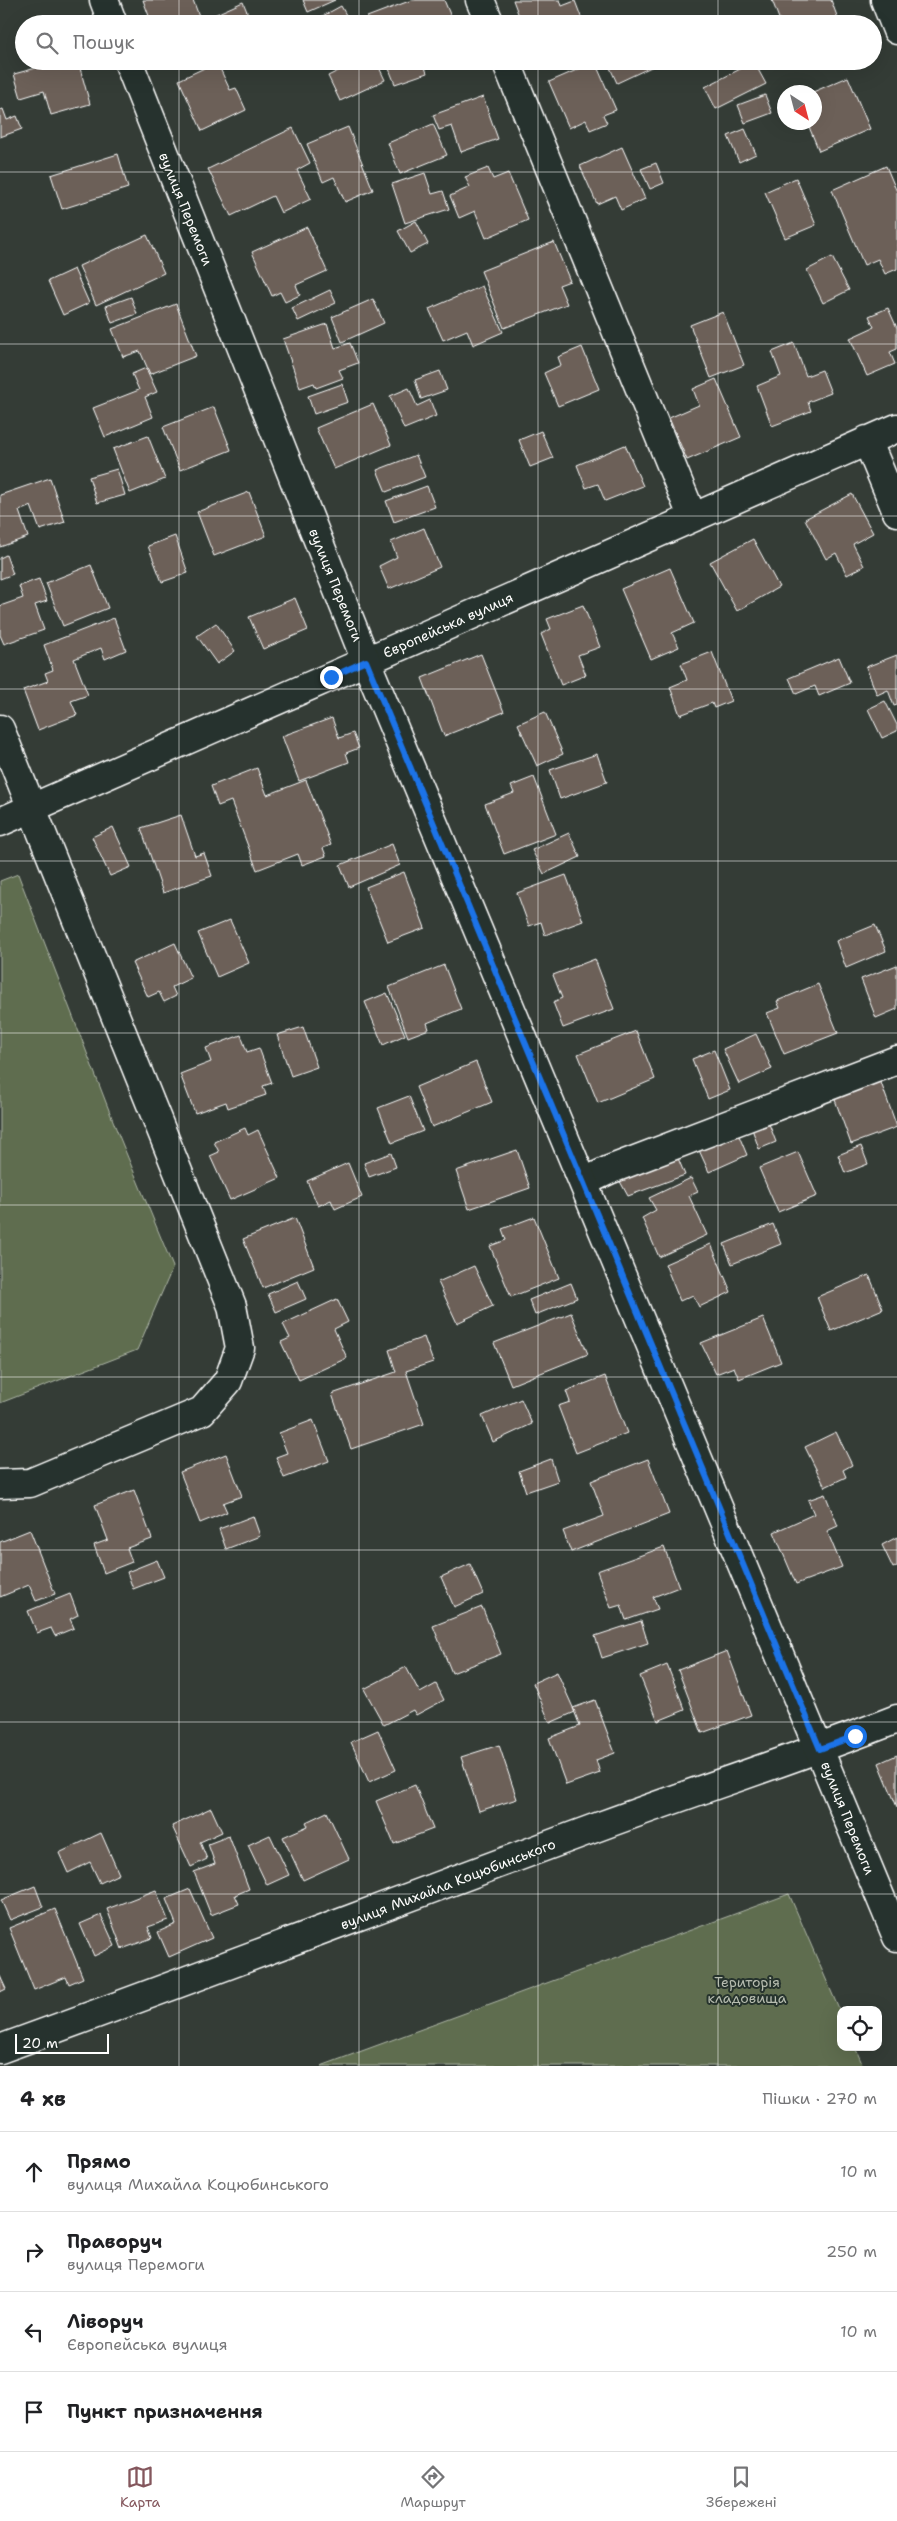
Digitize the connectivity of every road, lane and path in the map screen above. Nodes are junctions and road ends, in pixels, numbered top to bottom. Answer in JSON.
{"nodes":[{"id":1,"x":104,"y":0,"type":"edge"},
{"id":2,"x":480,"y":0,"type":"edge"},
{"id":3,"x":885,"y":0,"type":"edge"},
{"id":4,"x":110,"y":15,"type":"edge"},
{"id":5,"x":486,"y":15,"type":"edge"},
{"id":6,"x":897,"y":30,"type":"edge"},
{"id":7,"x":132,"y":70,"type":"edge"},
{"id":8,"x":510,"y":70,"type":"edge"},
{"id":9,"x":897,"y":428,"type":"edge"},
{"id":10,"x":867,"y":440,"type":"junction"},
{"id":11,"x":897,"y":512,"type":"edge"},
{"id":12,"x":692,"y":516,"type":"junction"},
{"id":13,"x":366,"y":661,"type":"junction"},
{"id":14,"x":0,"y":729,"type":"edge"},
{"id":15,"x":33,"y":808,"type":"junction"},
{"id":16,"x":0,"y":822,"type":"edge"},
{"id":17,"x":897,"y":1060,"type":"edge"},
{"id":18,"x":584,"y":1182,"type":"junction"},
{"id":19,"x":0,"y":1484,"type":"edge"},
{"id":20,"x":897,"y":1719,"type":"edge"},
{"id":21,"x":820,"y":1749,"type":"junction"},
{"id":22,"x":897,"y":1937,"type":"edge"},
{"id":23,"x":0,"y":2049,"type":"edge"}],
"edges":[{"from":1,"to":4,"type":"street"},
{"from":2,"to":5,"type":"street"},
{"from":3,"to":6,"type":"street"},
{"from":7,"to":13,"type":"street","name":"вулиця Перемоги"},
{"from":8,"to":12,"type":"street"},
{"from":9,"to":10,"type":"street","name":"Європейська вулиця"},
{"from":10,"to":11,"type":"street"},
{"from":10,"to":12,"type":"street","name":"Європейська вулиця"},
{"from":12,"to":13,"type":"street","name":"Європейська вулиця"},
{"from":13,"to":15,"type":"street","name":"Європейська вулиця"},
{"from":13,"to":18,"type":"street","name":"вулиця Перемоги"},
{"from":14,"to":15,"type":"street"},
{"from":15,"to":16,"type":"street","name":"Європейська вулиця"},
{"from":15,"to":19,"type":"street"},
{"from":17,"to":18,"type":"street"},
{"from":18,"to":21,"type":"street","name":"вулиця Перемоги"},
{"from":20,"to":21,"type":"street","name":"вулиця Михайла Коцюбинського"},
{"from":21,"to":22,"type":"street","name":"вулиця Перемоги"},
{"from":21,"to":23,"type":"street","name":"вулиця Михайла Коцюбинського"}]}
